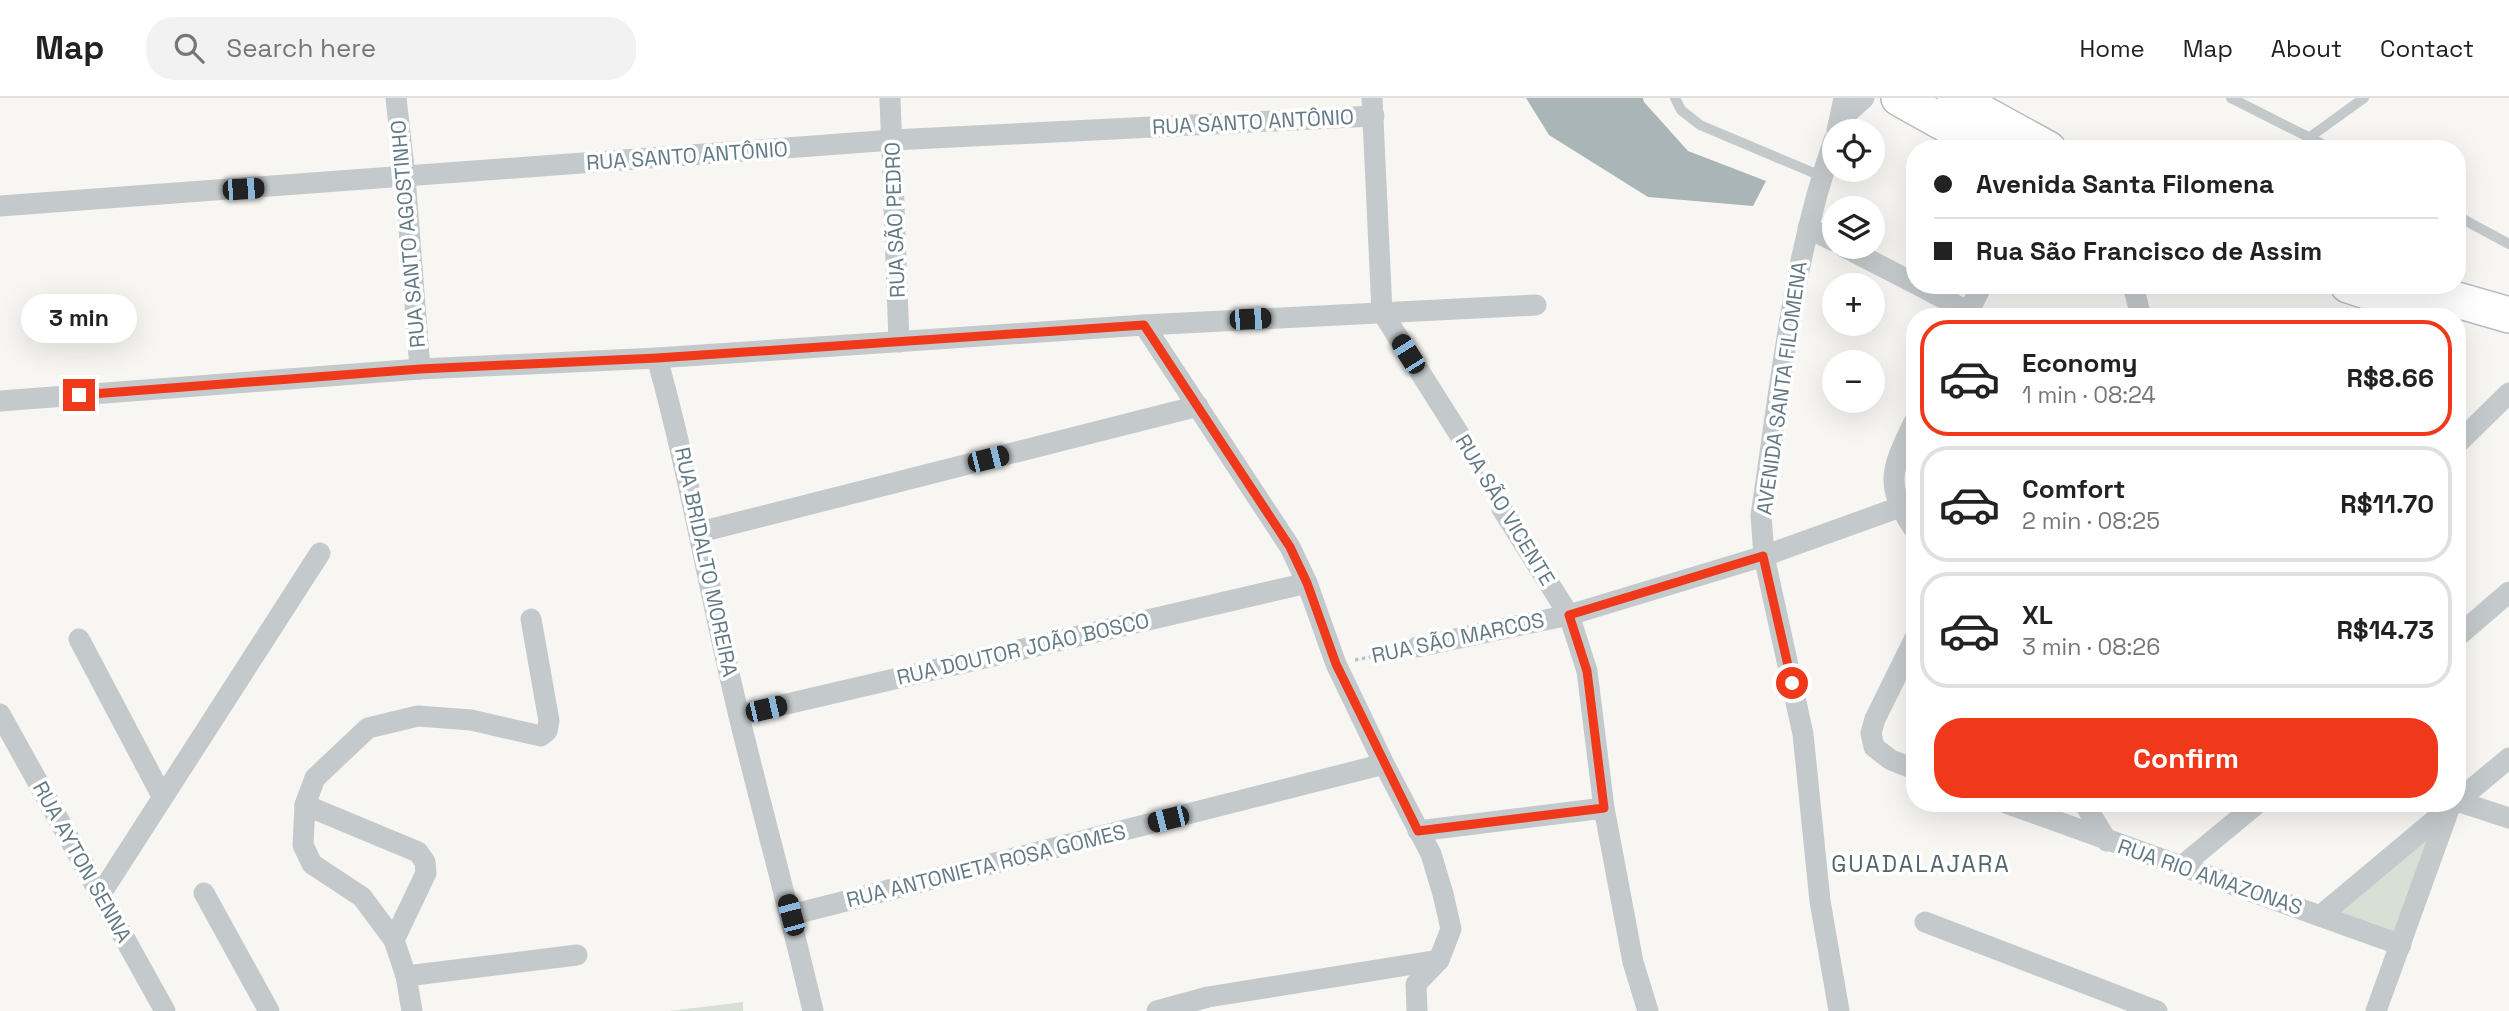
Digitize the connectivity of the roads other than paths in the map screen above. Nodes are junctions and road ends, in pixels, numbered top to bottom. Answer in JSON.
{"nodes":[{"id":1,"x":396,"y":98,"type":"edge"},
{"id":2,"x":890,"y":98,"type":"edge"},
{"id":3,"x":1675,"y":98,"type":"edge"},
{"id":4,"x":1864,"y":98,"type":"edge"},
{"id":5,"x":1899,"y":98,"type":"edge"},
{"id":6,"x":1955,"y":98,"type":"edge"},
{"id":7,"x":2231,"y":98,"type":"edge"},
{"id":8,"x":2364,"y":98,"type":"edge"},
{"id":9,"x":1373,"y":107,"type":"edge"},
{"id":10,"x":1841,"y":116,"type":"edge"},
{"id":11,"x":2310,"y":137,"type":"junction"},
{"id":12,"x":893,"y":140,"type":"junction"},
{"id":13,"x":1974,"y":140,"type":"edge"},
{"id":14,"x":2031,"y":140,"type":"edge"},
{"id":15,"x":2316,"y":140,"type":"edge"},
{"id":16,"x":1821,"y":176,"type":"joint"},
{"id":17,"x":405,"y":177,"type":"junction"},
{"id":18,"x":0,"y":206,"type":"edge"},
{"id":19,"x":2466,"y":221,"type":"edge"},
{"id":20,"x":1808,"y":228,"type":"junction"},
{"id":21,"x":1822,"y":235,"type":"edge"},
{"id":22,"x":2509,"y":244,"type":"edge"},
{"id":23,"x":1867,"y":259,"type":"edge"},
{"id":24,"x":1906,"y":279,"type":"edge"},
{"id":25,"x":1933,"y":294,"type":"edge"},
{"id":26,"x":2376,"y":294,"type":"edge"},
{"id":27,"x":2436,"y":294,"type":"edge"},
{"id":28,"x":1536,"y":305,"type":"dead end"},
{"id":29,"x":1958,"y":308,"type":"edge"},
{"id":30,"x":2420,"y":308,"type":"edge"},
{"id":31,"x":1382,"y":312,"type":"junction"},
{"id":32,"x":2509,"y":315,"type":"edge"},
{"id":33,"x":2466,"y":323,"type":"edge"},
{"id":34,"x":1144,"y":325,"type":"junction"},
{"id":35,"x":2509,"y":335,"type":"edge"},
{"id":36,"x":900,"y":342,"type":"junction"},
{"id":37,"x":657,"y":358,"type":"junction"},
{"id":38,"x":420,"y":369,"type":"junction"},
{"id":39,"x":2509,"y":394,"type":"edge"},
{"id":40,"x":0,"y":401,"type":"edge"},
{"id":41,"x":1198,"y":407,"type":"junction"},
{"id":42,"x":2466,"y":435,"type":"edge"},
{"id":43,"x":1461,"y":437,"type":"road end"},
{"id":44,"x":1906,"y":438,"type":"edge"},
{"id":45,"x":1900,"y":508,"type":"junction"},
{"id":46,"x":1502,"y":509,"type":"road end"},
{"id":47,"x":1906,"y":517,"type":"edge"},
{"id":48,"x":700,"y":532,"type":"junction"},
{"id":49,"x":320,"y":553,"type":"dead end"},
{"id":50,"x":1763,"y":556,"type":"junction"},
{"id":51,"x":1307,"y":583,"type":"junction"},
{"id":52,"x":2509,"y":592,"type":"edge"},
{"id":53,"x":1569,"y":615,"type":"junction"},
{"id":54,"x":531,"y":619,"type":"dead end"},
{"id":55,"x":2466,"y":629,"type":"edge"},
{"id":56,"x":79,"y":639,"type":"dead end"},
{"id":57,"x":1417,"y":647,"type":"road end"},
{"id":58,"x":1906,"y":656,"type":"edge"},
{"id":59,"x":0,"y":714,"type":"edge"},
{"id":60,"x":739,"y":715,"type":"junction"},
{"id":61,"x":2509,"y":758,"type":"edge"},
{"id":62,"x":1384,"y":764,"type":"junction"},
{"id":63,"x":1906,"y":766,"type":"edge"},
{"id":64,"x":162,"y":796,"type":"junction"},
{"id":65,"x":2466,"y":796,"type":"edge"},
{"id":66,"x":305,"y":806,"type":"junction"},
{"id":67,"x":1604,"y":808,"type":"junction"},
{"id":68,"x":2466,"y":809,"type":"edge"},
{"id":69,"x":2030,"y":812,"type":"edge"},
{"id":70,"x":2089,"y":812,"type":"edge"},
{"id":71,"x":2247,"y":812,"type":"edge"},
{"id":72,"x":2447,"y":812,"type":"edge"},
{"id":73,"x":2452,"y":812,"type":"edge"},
{"id":74,"x":2509,"y":818,"type":"edge"},
{"id":75,"x":1418,"y":831,"type":"junction"},
{"id":76,"x":2107,"y":841,"type":"junction"},
{"id":77,"x":2183,"y":866,"type":"junction"},
{"id":78,"x":204,"y":893,"type":"dead end"},
{"id":79,"x":100,"y":895,"type":"junction"},
{"id":80,"x":791,"y":915,"type":"junction"},
{"id":81,"x":2320,"y":916,"type":"junction"},
{"id":82,"x":1925,"y":922,"type":"dead end"},
{"id":83,"x":394,"y":940,"type":"junction"},
{"id":84,"x":2401,"y":945,"type":"junction"},
{"id":85,"x":578,"y":955,"type":"dead end"},
{"id":86,"x":1439,"y":960,"type":"junction"},
{"id":87,"x":407,"y":976,"type":"junction"},
{"id":88,"x":1209,"y":1004,"type":"edge"},
{"id":89,"x":164,"y":1011,"type":"edge"},
{"id":90,"x":269,"y":1011,"type":"edge"},
{"id":91,"x":412,"y":1011,"type":"edge"},
{"id":92,"x":813,"y":1011,"type":"edge"},
{"id":93,"x":1157,"y":1011,"type":"edge"},
{"id":94,"x":1417,"y":1011,"type":"edge"},
{"id":95,"x":1648,"y":1011,"type":"edge"},
{"id":96,"x":1839,"y":1011,"type":"edge"},
{"id":97,"x":2157,"y":1011,"type":"edge"},
{"id":98,"x":2376,"y":1011,"type":"edge"}],
"edges":[{"from":1,"to":17,"type":"street","name":"RUA SANTO AGOSTINHO"},
{"from":2,"to":12,"type":"street","name":"RUA SÃO PEDRO"},
{"from":3,"to":16,"type":"lane"},
{"from":4,"to":10,"type":"street"},
{"from":5,"to":13,"type":"highway"},
{"from":6,"to":14,"type":"highway"},
{"from":7,"to":11,"type":"lane"},
{"from":8,"to":11,"type":"lane"},
{"from":9,"to":12,"type":"street","name":"RUA SANTO ANTÔNIO"},
{"from":9,"to":31,"type":"street"},
{"from":11,"to":15,"type":"lane"},
{"from":12,"to":17,"type":"street","name":"RUA SANTO ANTÔNIO"},
{"from":12,"to":36,"type":"street","name":"RUA SÃO PEDRO"},
{"from":16,"to":20,"type":"street","name":"AVENIDA SANTA FILOMENA"},
{"from":17,"to":18,"type":"street","name":"RUA SANTO ANTÔNIO"},
{"from":17,"to":38,"type":"street","name":"RUA SANTO AGOSTINHO"},
{"from":19,"to":22,"type":"lane"},
{"from":20,"to":21,"type":"street"},
{"from":20,"to":50,"type":"street","name":"AVENIDA SANTA FILOMENA"},
{"from":23,"to":24,"type":"street"},
{"from":25,"to":29,"type":"street"},
{"from":26,"to":30,"type":"highway"},
{"from":27,"to":32,"type":"highway"},
{"from":28,"to":31,"type":"street"},
{"from":31,"to":34,"type":"street"},
{"from":31,"to":43,"type":"street","name":"RUA SÃO VICENTE"},
{"from":33,"to":35,"type":"highway"},
{"from":34,"to":36,"type":"street"},
{"from":34,"to":41,"type":"street"},
{"from":36,"to":37,"type":"street"},
{"from":37,"to":38,"type":"street"},
{"from":37,"to":48,"type":"street","name":"RUA BRIDALTO MOREIRA"},
{"from":38,"to":40,"type":"street"},
{"from":39,"to":42,"type":"street"},
{"from":41,"to":48,"type":"street"},
{"from":41,"to":51,"type":"street"},
{"from":44,"to":45,"type":"street"},
{"from":45,"to":47,"type":"street"},
{"from":45,"to":50,"type":"street","name":"RUA SÃO MARCOS"},
{"from":46,"to":53,"type":"street","name":"RUA SÃO VICENTE"},
{"from":48,"to":60,"type":"street","name":"RUA BRIDALTO MOREIRA"},
{"from":49,"to":64,"type":"street"},
{"from":50,"to":53,"type":"street","name":"RUA SÃO MARCOS"},
{"from":50,"to":96,"type":"street","name":"AVENIDA SANTA FILOMENA"},
{"from":51,"to":60,"type":"street","name":"RUA DOUTOR JOÃO BOSCO"},
{"from":51,"to":62,"type":"street"},
{"from":52,"to":55,"type":"street"},
{"from":53,"to":57,"type":"street","name":"RUA SÃO MARCOS"},
{"from":53,"to":67,"type":"street","name":"RUA SÃO VICENTE"},
{"from":54,"to":66,"type":"street"},
{"from":56,"to":64,"type":"street"},
{"from":58,"to":63,"type":"street"},
{"from":59,"to":79,"type":"street","name":"RUA AYTON SENNA"},
{"from":60,"to":80,"type":"street","name":"RUA BRIDALTO MOREIRA"},
{"from":61,"to":65,"type":"street","name":"RUA RIO AMAZONAS"},
{"from":62,"to":75,"type":"street"},
{"from":62,"to":80,"type":"street","name":"RUA ANTONIETA ROSA GOMES"},
{"from":64,"to":79,"type":"street"},
{"from":66,"to":83,"type":"street"},
{"from":66,"to":83,"type":"street"},
{"from":67,"to":75,"type":"street"},
{"from":67,"to":95,"type":"street","name":"RUA SÃO VICENTE"},
{"from":68,"to":74,"type":"street"},
{"from":69,"to":76,"type":"street"},
{"from":70,"to":76,"type":"street","name":"RUA RIO AMAZONAS"},
{"from":71,"to":77,"type":"street"},
{"from":72,"to":81,"type":"street","name":"RUA RIO AMAZONAS"},
{"from":73,"to":84,"type":"street"},
{"from":75,"to":86,"type":"street"},
{"from":76,"to":77,"type":"street","name":"RUA RIO AMAZONAS"},
{"from":77,"to":81,"type":"street","name":"RUA RIO AMAZONAS"},
{"from":78,"to":90,"type":"street"},
{"from":79,"to":89,"type":"street","name":"RUA AYTON SENNA"},
{"from":80,"to":92,"type":"street","name":"RUA BRIDALTO MOREIRA"},
{"from":81,"to":84,"type":"street"},
{"from":82,"to":97,"type":"street"},
{"from":83,"to":87,"type":"street"},
{"from":84,"to":98,"type":"street"},
{"from":85,"to":87,"type":"street"},
{"from":86,"to":88,"type":"street"},
{"from":86,"to":94,"type":"street"},
{"from":87,"to":91,"type":"street"},
{"from":88,"to":93,"type":"street"}]}
